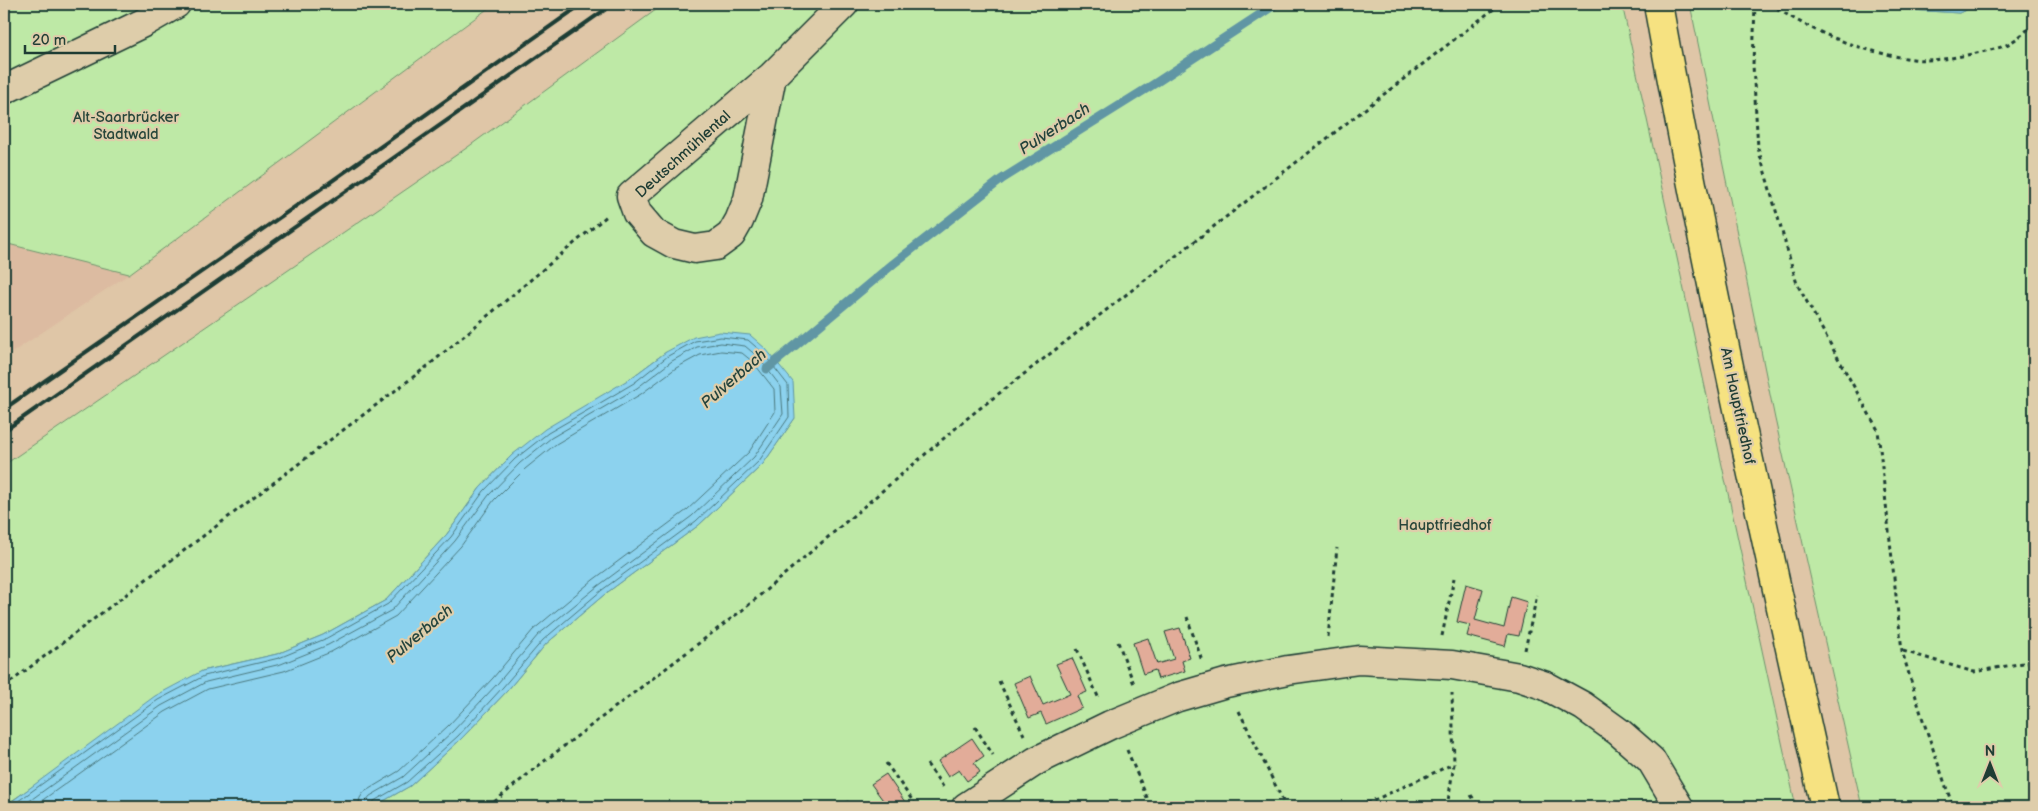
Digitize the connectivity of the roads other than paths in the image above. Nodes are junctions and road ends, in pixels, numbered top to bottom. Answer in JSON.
{"nodes":[{"id":1,"x":176,"y":4,"type":"edge"},
{"id":2,"x":844,"y":4,"type":"edge"},
{"id":3,"x":1658,"y":4,"type":"edge"},
{"id":4,"x":772,"y":76,"type":"junction"},
{"id":5,"x":4,"y":90,"type":"edge"},
{"id":6,"x":957,"y":800,"type":"edge"},
{"id":7,"x":1679,"y":807,"type":"edge"},
{"id":8,"x":1825,"y":807,"type":"edge"}],
"edges":[{"from":1,"to":5,"type":"lane"},
{"from":2,"to":4,"type":"lane","name":"Deutschmühlental"},
{"from":3,"to":8,"type":"main road","name":"Am Hauptfriedhof"},
{"from":4,"to":4,"type":"lane","name":"Deutschmühlental"},
{"from":6,"to":7,"type":"lane"}]}
